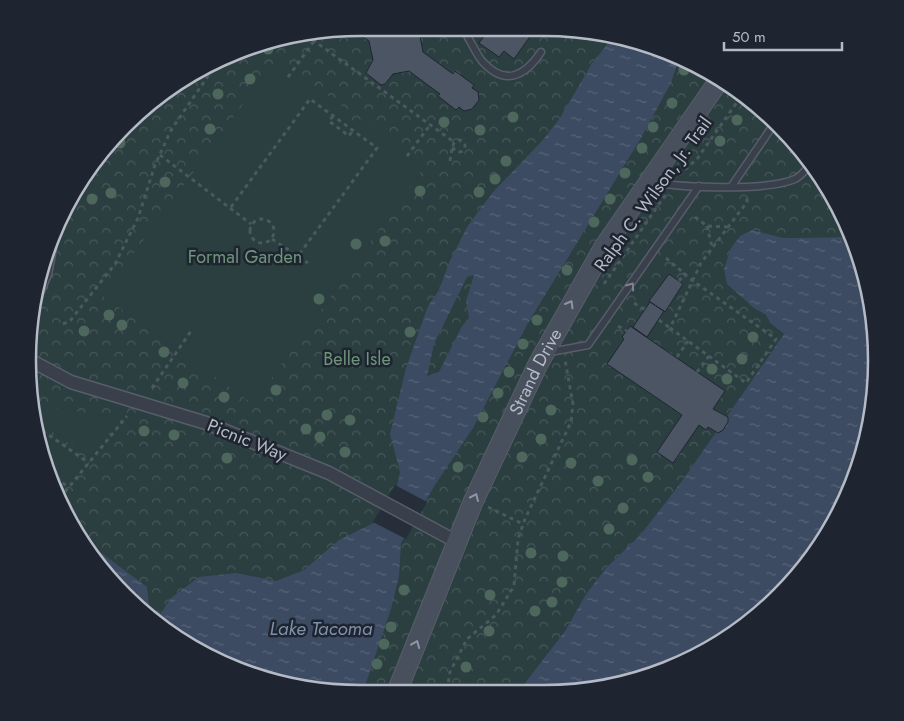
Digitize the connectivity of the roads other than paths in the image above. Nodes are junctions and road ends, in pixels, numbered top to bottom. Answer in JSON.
{"nodes":[{"id":1,"x":467,"y":36,"type":"edge"},
{"id":2,"x":541,"y":52,"type":"dead end"},
{"id":3,"x":715,"y":86,"type":"edge"},
{"id":4,"x":771,"y":129,"type":"edge"},
{"id":5,"x":806,"y":169,"type":"edge"},
{"id":6,"x":649,"y":181,"type":"junction"},
{"id":7,"x":699,"y":186,"type":"junction"},
{"id":8,"x":731,"y":187,"type":"junction"},
{"id":9,"x":544,"y":353,"type":"junction"},
{"id":10,"x":36,"y":363,"type":"edge"},
{"id":11,"x":457,"y":542,"type":"junction"},
{"id":12,"x":400,"y":685,"type":"edge"}],
"edges":[{"from":1,"to":2,"type":"lane"},
{"from":3,"to":6,"type":"street","name":"Strand Drive"},
{"from":4,"to":8,"type":"lane"},
{"from":5,"to":8,"type":"lane"},
{"from":6,"to":7,"type":"lane"},
{"from":9,"to":6,"type":"street","name":"Strand Drive","one_way":true},
{"from":7,"to":8,"type":"lane"},
{"from":9,"to":7,"type":"lane","one_way":true},
{"from":11,"to":9,"type":"street","name":"Strand Drive","one_way":true},
{"from":10,"to":11,"type":"street","name":"Picnic Way"},
{"from":12,"to":11,"type":"street","name":"Strand Drive","one_way":true}]}
